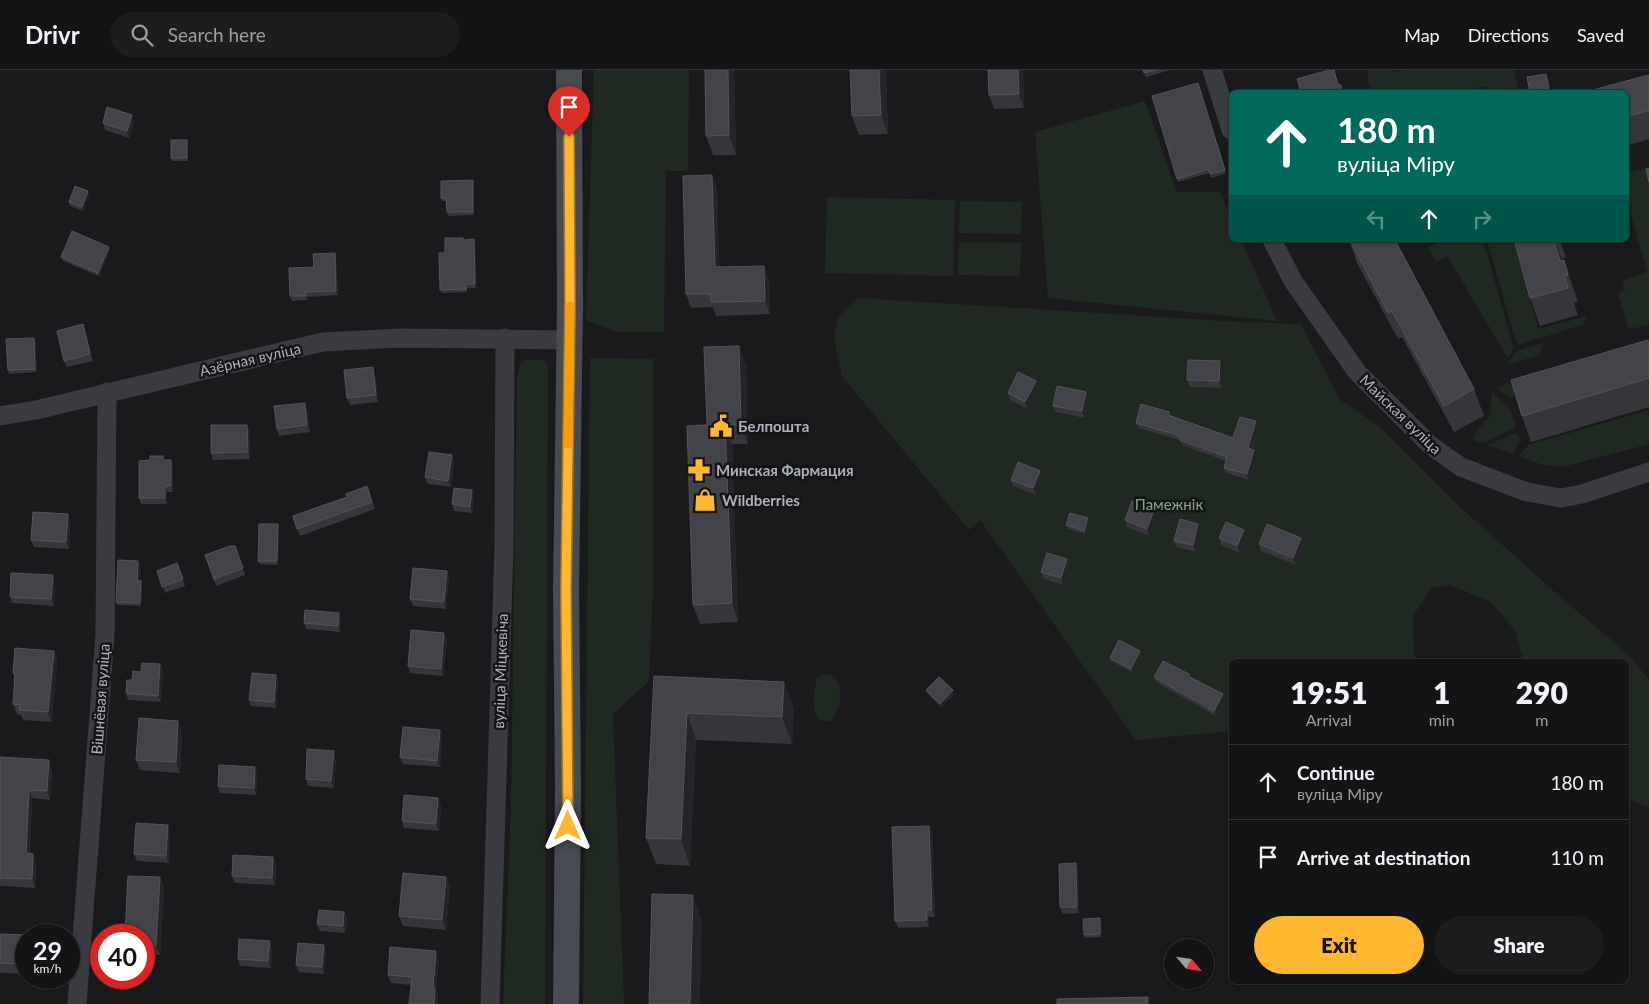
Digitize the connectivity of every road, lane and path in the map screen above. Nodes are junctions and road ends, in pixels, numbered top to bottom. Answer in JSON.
{"nodes":[{"id":1,"x":569,"y":70,"type":"edge"},
{"id":2,"x":1212,"y":70,"type":"edge"},
{"id":3,"x":1229,"y":124,"type":"edge"},
{"id":4,"x":1273,"y":242,"type":"edge"},
{"id":5,"x":505,"y":338,"type":"junction"},
{"id":6,"x":570,"y":340,"type":"junction"},
{"id":7,"x":107,"y":392,"type":"junction"},
{"id":8,"x":0,"y":416,"type":"edge"},
{"id":9,"x":1649,"y":472,"type":"edge"},
{"id":10,"x":77,"y":1004,"type":"edge"},
{"id":11,"x":490,"y":1004,"type":"edge"},
{"id":12,"x":566,"y":1004,"type":"edge"}],
"edges":[{"from":1,"to":6,"type":"street"},
{"from":2,"to":3,"type":"street"},
{"from":4,"to":9,"type":"street","name":"Майская вуліца"},
{"from":5,"to":6,"type":"street","name":"Азёрная вуліца"},
{"from":5,"to":7,"type":"street","name":"Азёрная вуліца"},
{"from":5,"to":11,"type":"street","name":"вуліца Міцкевіча"},
{"from":6,"to":12,"type":"street"},
{"from":7,"to":8,"type":"street","name":"Азёрная вуліца"},
{"from":7,"to":10,"type":"street","name":"Вішнёвая вуліца"}]}
